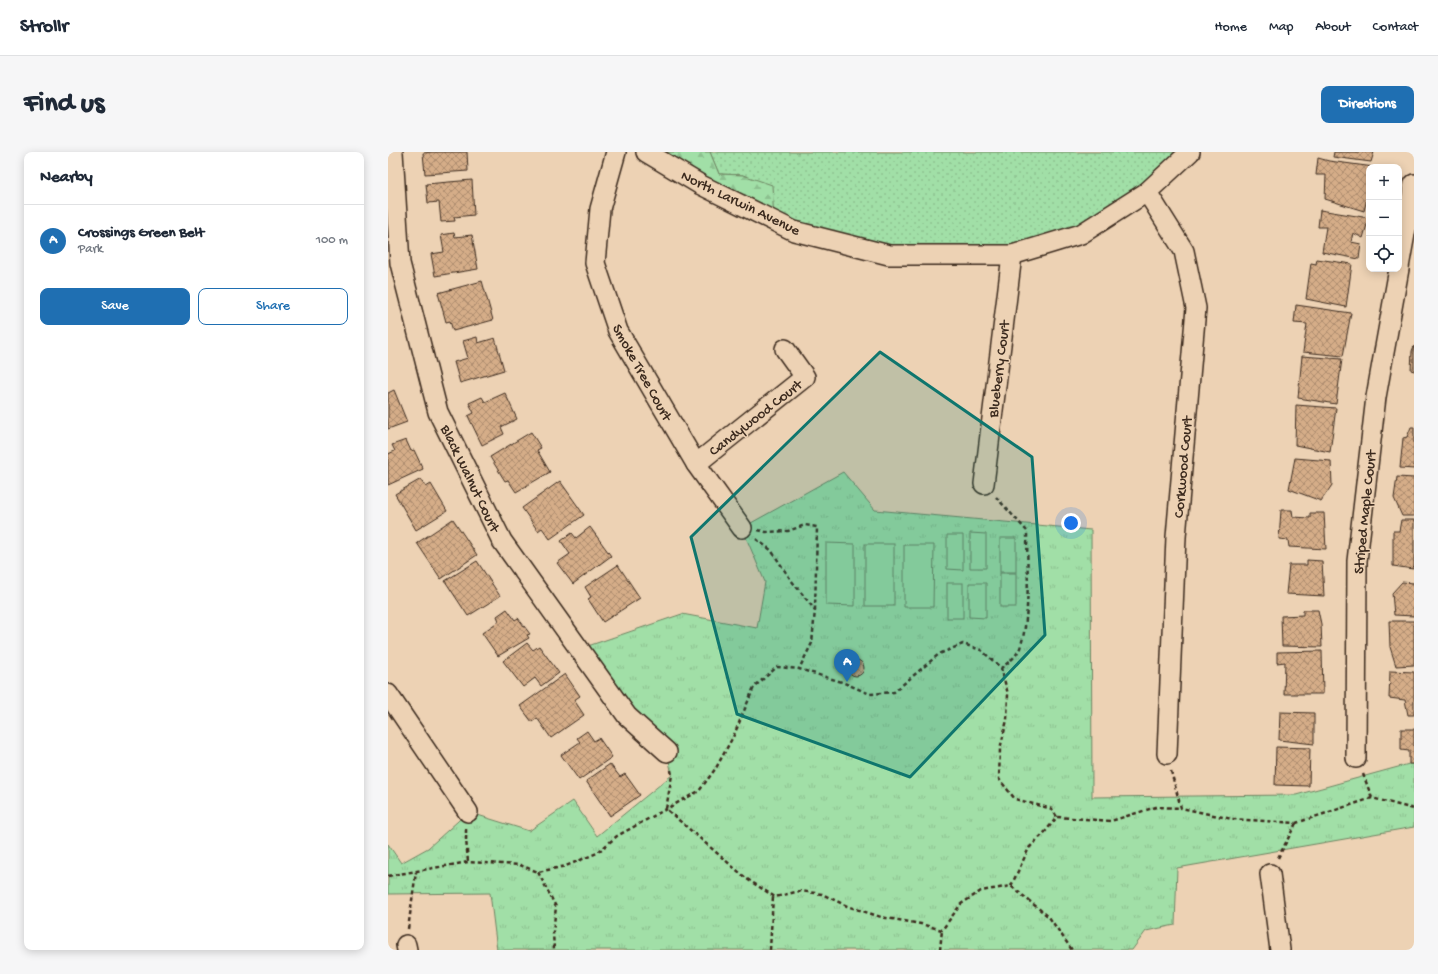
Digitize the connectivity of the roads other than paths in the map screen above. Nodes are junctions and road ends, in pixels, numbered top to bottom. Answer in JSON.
{"nodes":[{"id":1,"x":393,"y":152,"type":"edge"},
{"id":2,"x":616,"y":152,"type":"edge"},
{"id":3,"x":646,"y":152,"type":"edge"},
{"id":4,"x":1190,"y":152,"type":"edge"},
{"id":5,"x":1414,"y":184,"type":"edge"},
{"id":6,"x":1147,"y":192,"type":"junction"},
{"id":7,"x":1402,"y":251,"type":"edge"},
{"id":8,"x":1012,"y":255,"type":"junction"},
{"id":9,"x":1398,"y":272,"type":"edge"},
{"id":10,"x":785,"y":349,"type":"dead end"},
{"id":11,"x":696,"y":464,"type":"junction"},
{"id":12,"x":984,"y":484,"type":"road end"},
{"id":13,"x":742,"y":528,"type":"road end"},
{"id":14,"x":388,"y":694,"type":"edge"},
{"id":15,"x":667,"y":752,"type":"road end"},
{"id":16,"x":1166,"y":754,"type":"road end"},
{"id":17,"x":1356,"y":758,"type":"road end"},
{"id":18,"x":468,"y":812,"type":"road end"},
{"id":19,"x":1270,"y":874,"type":"road end"},
{"id":20,"x":1280,"y":950,"type":"edge"}],
"edges":[{"from":1,"to":15,"type":"street","name":"Black Walnut Court"},
{"from":2,"to":11,"type":"street","name":"Smoke Tree Court"},
{"from":3,"to":8,"type":"street","name":"North Larwin Avenue"},
{"from":4,"to":6,"type":"street","name":"North Larwin Avenue"},
{"from":5,"to":7,"type":"street","name":"Striped Maple Court"},
{"from":6,"to":8,"type":"street","name":"North Larwin Avenue"},
{"from":6,"to":16,"type":"street","name":"Corkwood Court"},
{"from":8,"to":12,"type":"street","name":"Blueberry Court"},
{"from":9,"to":17,"type":"street","name":"Striped Maple Court"},
{"from":10,"to":11,"type":"street","name":"Candywood Court"},
{"from":11,"to":13,"type":"street","name":"Smoke Tree Court"},
{"from":14,"to":18,"type":"street"},
{"from":19,"to":20,"type":"street"}]}
